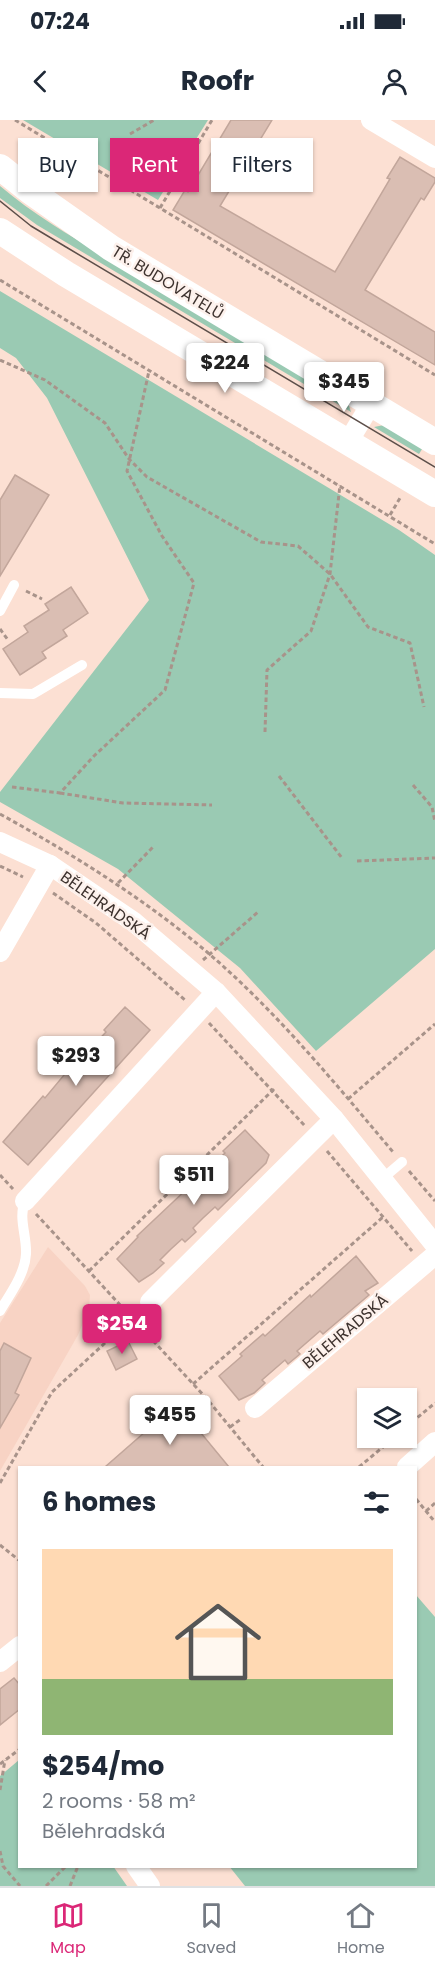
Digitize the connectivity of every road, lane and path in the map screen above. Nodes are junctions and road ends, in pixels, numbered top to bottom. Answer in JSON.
{"nodes":[{"id":1,"x":15,"y":120,"type":"edge"},
{"id":2,"x":154,"y":120,"type":"edge"},
{"id":3,"x":212,"y":120,"type":"edge"},
{"id":4,"x":371,"y":120,"type":"edge"},
{"id":5,"x":130,"y":134,"type":"dead end"},
{"id":6,"x":433,"y":154,"type":"edge"},
{"id":7,"x":0,"y":166,"type":"edge"},
{"id":8,"x":110,"y":178,"type":"edge"},
{"id":9,"x":134,"y":192,"type":"edge"},
{"id":10,"x":160,"y":208,"type":"junction"},
{"id":11,"x":0,"y":231,"type":"edge"},
{"id":12,"x":0,"y":280,"type":"edge"},
{"id":13,"x":0,"y":360,"type":"edge"},
{"id":14,"x":149,"y":370,"type":"junction"},
{"id":15,"x":435,"y":375,"type":"edge"},
{"id":16,"x":371,"y":404,"type":"junction"},
{"id":17,"x":348,"y":442,"type":"junction"},
{"id":18,"x":435,"y":442,"type":"edge"},
{"id":19,"x":129,"y":459,"type":"junction"},
{"id":20,"x":339,"y":484,"type":"junction"},
{"id":21,"x":435,"y":494,"type":"edge"},
{"id":22,"x":435,"y":544,"type":"edge"},
{"id":23,"x":330,"y":574,"type":"junction"},
{"id":24,"x":14,"y":585,"type":"joint"},
{"id":25,"x":42,"y":599,"type":"dead end"},
{"id":26,"x":0,"y":611,"type":"edge"},
{"id":27,"x":0,"y":629,"type":"edge"},
{"id":28,"x":8,"y":640,"type":"dead end"},
{"id":29,"x":82,"y":665,"type":"dead end"},
{"id":30,"x":0,"y":693,"type":"edge"},
{"id":31,"x":424,"y":707,"type":"dead end"},
{"id":32,"x":265,"y":732,"type":"dead end"},
{"id":33,"x":279,"y":776,"type":"dead end"},
{"id":34,"x":413,"y":785,"type":"dead end"},
{"id":35,"x":12,"y":787,"type":"dead end"},
{"id":36,"x":60,"y":793,"type":"junction"},
{"id":37,"x":212,"y":805,"type":"dead end"},
{"id":38,"x":435,"y":822,"type":"edge"},
{"id":39,"x":0,"y":842,"type":"edge"},
{"id":40,"x":154,"y":846,"type":"dead end"},
{"id":41,"x":342,"y":858,"type":"dead end"},
{"id":42,"x":435,"y":858,"type":"edge"},
{"id":43,"x":357,"y":861,"type":"dead end"},
{"id":44,"x":0,"y":866,"type":"edge"},
{"id":45,"x":50,"y":866,"type":"junction"},
{"id":46,"x":118,"y":883,"type":"dead end"},
{"id":47,"x":39,"y":885,"type":"junction"},
{"id":48,"x":258,"y":912,"type":"dead end"},
{"id":49,"x":0,"y":952,"type":"edge"},
{"id":50,"x":208,"y":953,"type":"dead end"},
{"id":51,"x":216,"y":992,"type":"junction"},
{"id":52,"x":197,"y":1010,"type":"junction"},
{"id":53,"x":435,"y":1024,"type":"edge"},
{"id":54,"x":274,"y":1089,"type":"junction"},
{"id":55,"x":348,"y":1100,"type":"dead end"},
{"id":56,"x":334,"y":1119,"type":"junction"},
{"id":57,"x":315,"y":1138,"type":"junction"},
{"id":58,"x":402,"y":1162,"type":"dead end"},
{"id":59,"x":0,"y":1175,"type":"edge"},
{"id":60,"x":382,"y":1179,"type":"junction"},
{"id":61,"x":25,"y":1201,"type":"junction"},
{"id":62,"x":383,"y":1217,"type":"junction"},
{"id":63,"x":435,"y":1245,"type":"edge"},
{"id":64,"x":429,"y":1260,"type":"edge"},
{"id":65,"x":89,"y":1271,"type":"junction"},
{"id":66,"x":150,"y":1302,"type":"dead end"},
{"id":67,"x":0,"y":1311,"type":"edge"},
{"id":68,"x":132,"y":1317,"type":"junction"},
{"id":69,"x":193,"y":1384,"type":"junction"},
{"id":70,"x":435,"y":1403,"type":"edge"},
{"id":71,"x":255,"y":1408,"type":"dead end"},
{"id":72,"x":417,"y":1418,"type":"edge"},
{"id":73,"x":435,"y":1442,"type":"edge"},
{"id":74,"x":382,"y":1448,"type":"edge"},
{"id":75,"x":263,"y":1466,"type":"edge"},
{"id":76,"x":360,"y":1466,"type":"edge"},
{"id":77,"x":408,"y":1466,"type":"edge"},
{"id":78,"x":0,"y":1483,"type":"edge"},
{"id":79,"x":417,"y":1500,"type":"edge"},
{"id":80,"x":435,"y":1503,"type":"edge"},
{"id":81,"x":426,"y":1511,"type":"junction"},
{"id":82,"x":435,"y":1522,"type":"edge"},
{"id":83,"x":0,"y":1545,"type":"edge"},
{"id":84,"x":18,"y":1559,"type":"edge"},
{"id":85,"x":18,"y":1648,"type":"edge"},
{"id":86,"x":0,"y":1662,"type":"edge"},
{"id":87,"x":18,"y":1750,"type":"edge"},
{"id":88,"x":5,"y":1760,"type":"junction"},
{"id":89,"x":0,"y":1764,"type":"edge"},
{"id":90,"x":0,"y":1790,"type":"edge"},
{"id":91,"x":0,"y":1851,"type":"edge"},
{"id":92,"x":1,"y":1866,"type":"edge"},
{"id":93,"x":64,"y":1868,"type":"edge"},
{"id":94,"x":77,"y":1868,"type":"edge"},
{"id":95,"x":137,"y":1868,"type":"edge"},
{"id":96,"x":20,"y":1886,"type":"edge"},
{"id":97,"x":46,"y":1886,"type":"edge"},
{"id":98,"x":70,"y":1886,"type":"edge"},
{"id":99,"x":150,"y":1886,"type":"edge"}],
"edges":[{"from":1,"to":8,"type":"path"},
{"from":2,"to":5,"type":"path"},
{"from":3,"to":10,"type":"path"},
{"from":4,"to":6,"type":"street"},
{"from":7,"to":16,"type":"street","name":"TŘ. BUDOVATELŮ"},
{"from":9,"to":10,"type":"path"},
{"from":10,"to":15,"type":"path"},
{"from":11,"to":17,"type":"street"},
{"from":12,"to":14,"type":"path"},
{"from":13,"to":19,"type":"path"},
{"from":14,"to":19,"type":"path"},
{"from":14,"to":20,"type":"path"},
{"from":16,"to":17,"type":"street"},
{"from":16,"to":18,"type":"street","name":"TŘ. BUDOVATELŮ"},
{"from":17,"to":21,"type":"street"},
{"from":19,"to":23,"type":"path"},
{"from":19,"to":36,"type":"path"},
{"from":20,"to":22,"type":"path"},
{"from":20,"to":23,"type":"path"},
{"from":23,"to":31,"type":"path"},
{"from":23,"to":32,"type":"path"},
{"from":24,"to":25,"type":"path"},
{"from":24,"to":26,"type":"lane"},
{"from":27,"to":28,"type":"path"},
{"from":29,"to":30,"type":"lane"},
{"from":33,"to":41,"type":"path"},
{"from":34,"to":38,"type":"path"},
{"from":35,"to":36,"type":"path"},
{"from":36,"to":37,"type":"path"},
{"from":39,"to":45,"type":"street","name":"BĚLEHRADSKÁ"},
{"from":40,"to":46,"type":"path"},
{"from":42,"to":43,"type":"path"},
{"from":44,"to":47,"type":"path"},
{"from":45,"to":47,"type":"street","name":"BĚLEHRADSKÁ"},
{"from":45,"to":51,"type":"street","name":"BĚLEHRADSKÁ"},
{"from":47,"to":49,"type":"street","name":"BĚLEHRADSKÁ"},
{"from":47,"to":52,"type":"path"},
{"from":48,"to":50,"type":"path"},
{"from":51,"to":52,"type":"street"},
{"from":51,"to":56,"type":"street","name":"BĚLEHRADSKÁ"},
{"from":52,"to":54,"type":"path"},
{"from":52,"to":61,"type":"street"},
{"from":53,"to":55,"type":"path"},
{"from":54,"to":57,"type":"path"},
{"from":54,"to":65,"type":"path"},
{"from":56,"to":57,"type":"street"},
{"from":56,"to":60,"type":"street","name":"BĚLEHRADSKÁ"},
{"from":57,"to":62,"type":"path"},
{"from":57,"to":66,"type":"street"},
{"from":58,"to":60,"type":"lane"},
{"from":59,"to":61,"type":"path"},
{"from":60,"to":63,"type":"street","name":"BĚLEHRADSKÁ"},
{"from":61,"to":65,"type":"path"},
{"from":61,"to":67,"type":"lane"},
{"from":62,"to":64,"type":"path"},
{"from":62,"to":69,"type":"path"},
{"from":64,"to":71,"type":"street","name":"BĚLEHRADSKÁ"},
{"from":65,"to":68,"type":"path"},
{"from":68,"to":69,"type":"path"},
{"from":68,"to":78,"type":"path"},
{"from":69,"to":75,"type":"path"},
{"from":70,"to":72,"type":"path"},
{"from":73,"to":77,"type":"street"},
{"from":74,"to":76,"type":"path"},
{"from":79,"to":81,"type":"path"},
{"from":80,"to":81,"type":"path"},
{"from":81,"to":82,"type":"path"},
{"from":83,"to":84,"type":"path"},
{"from":85,"to":86,"type":"street"},
{"from":87,"to":88,"type":"path"},
{"from":88,"to":89,"type":"path"},
{"from":88,"to":90,"type":"path"},
{"from":91,"to":92,"type":"path"},
{"from":92,"to":96,"type":"path"},
{"from":93,"to":97,"type":"path"},
{"from":94,"to":98,"type":"path"},
{"from":95,"to":99,"type":"street"}]}
